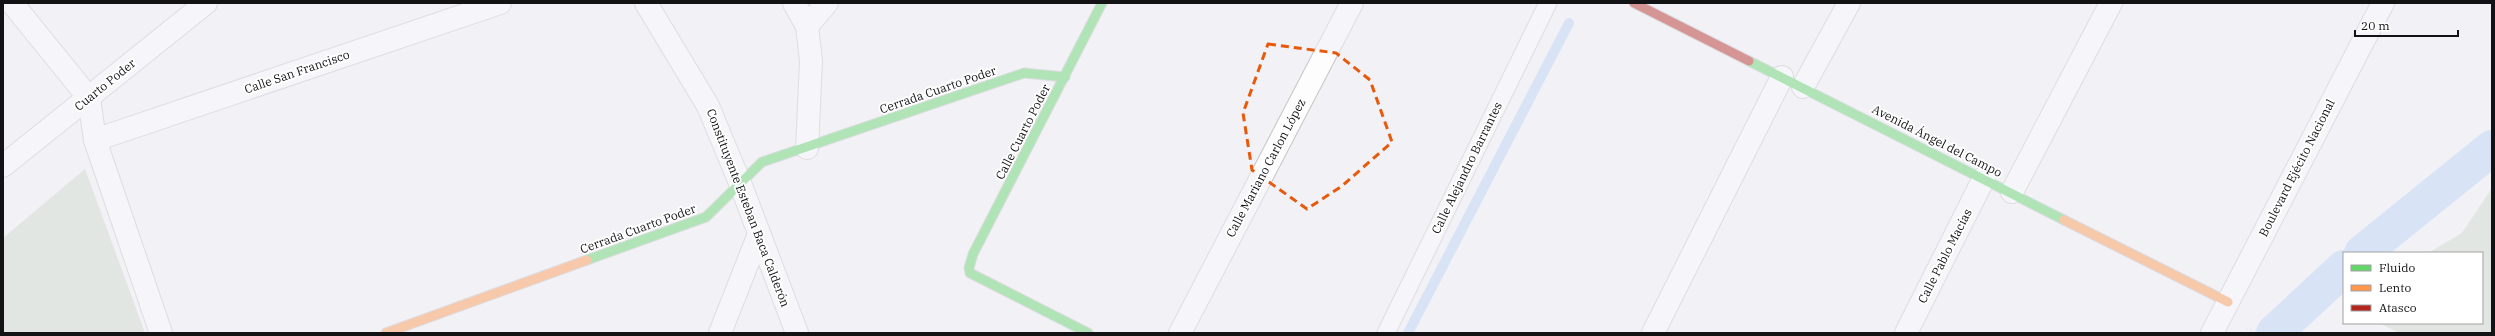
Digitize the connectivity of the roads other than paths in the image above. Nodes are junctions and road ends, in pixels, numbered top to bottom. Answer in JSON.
{"nodes":[{"id":1,"x":12,"y":3,"type":"edge"},
{"id":2,"x":206,"y":3,"type":"edge"},
{"id":3,"x":500,"y":3,"type":"edge"},
{"id":4,"x":646,"y":3,"type":"edge"},
{"id":5,"x":794,"y":3,"type":"edge"},
{"id":6,"x":827,"y":3,"type":"edge"},
{"id":7,"x":1102,"y":3,"type":"edge"},
{"id":8,"x":1352,"y":3,"type":"edge"},
{"id":9,"x":1548,"y":3,"type":"edge"},
{"id":10,"x":1634,"y":3,"type":"edge"},
{"id":11,"x":1849,"y":3,"type":"edge"},
{"id":12,"x":2111,"y":3,"type":"edge"},
{"id":13,"x":2383,"y":3,"type":"edge"},
{"id":14,"x":807,"y":26,"type":"junction"},
{"id":15,"x":1065,"y":77,"type":"junction"},
{"id":16,"x":1782,"y":77,"type":"junction"},
{"id":17,"x":1803,"y":87,"type":"junction"},
{"id":18,"x":89,"y":98,"type":"junction"},
{"id":19,"x":95,"y":140,"type":"junction"},
{"id":20,"x":807,"y":148,"type":"junction"},
{"id":21,"x":3,"y":166,"type":"edge"},
{"id":22,"x":1984,"y":178,"type":"junction"},
{"id":23,"x":740,"y":183,"type":"junction"},
{"id":24,"x":2012,"y":192,"type":"junction"},
{"id":25,"x":759,"y":234,"type":"junction"},
{"id":26,"x":2228,"y":302,"type":"junction"},
{"id":27,"x":161,"y":333,"type":"edge"},
{"id":28,"x":386,"y":333,"type":"edge"},
{"id":29,"x":720,"y":333,"type":"edge"},
{"id":30,"x":797,"y":333,"type":"edge"},
{"id":31,"x":1088,"y":333,"type":"edge"},
{"id":32,"x":1180,"y":333,"type":"edge"},
{"id":33,"x":1386,"y":333,"type":"edge"},
{"id":34,"x":1653,"y":333,"type":"edge"},
{"id":35,"x":1906,"y":333,"type":"edge"},
{"id":36,"x":2212,"y":333,"type":"edge"}],
"edges":[{"from":1,"to":18,"type":"street"},
{"from":2,"to":18,"type":"street","name":"Cuarto Poder"},
{"from":3,"to":19,"type":"street","name":"Calle San Francisco"},
{"from":4,"to":23,"type":"street","name":"Constituyente Esteban Baca Calderón"},
{"from":5,"to":14,"type":"street"},
{"from":6,"to":14,"type":"street"},
{"from":7,"to":15,"type":"street","name":"Calle Cuarto Poder"},
{"from":8,"to":32,"type":"street","name":"Calle Mariano Carlon López"},
{"from":9,"to":33,"type":"lane","name":"Calle Alejandro Barrantes"},
{"from":10,"to":16,"type":"street","name":"Avenida Ángel del Campo"},
{"from":11,"to":17,"type":"street"},
{"from":12,"to":24,"type":"street"},
{"from":13,"to":26,"type":"street","name":"Boulevard Ejécito Nacional"},
{"from":14,"to":20,"type":"street"},
{"from":15,"to":20,"type":"street","name":"Cerrada Cuarto Poder"},
{"from":15,"to":31,"type":"street","name":"Calle Cuarto Poder"},
{"from":16,"to":17,"type":"street","name":"Avenida Ángel del Campo"},
{"from":16,"to":34,"type":"street"},
{"from":17,"to":22,"type":"street","name":"Avenida Ángel del Campo"},
{"from":18,"to":19,"type":"street"},
{"from":18,"to":21,"type":"street","name":"Cuarto Poder"},
{"from":19,"to":27,"type":"street"},
{"from":20,"to":23,"type":"street","name":"Cerrada Cuarto Poder"},
{"from":22,"to":24,"type":"street","name":"Avenida Ángel del Campo"},
{"from":22,"to":35,"type":"street","name":"Calle Pablo Macías"},
{"from":23,"to":25,"type":"street","name":"Constituyente Esteban Baca Calderón"},
{"from":23,"to":28,"type":"street","name":"Cerrada Cuarto Poder"},
{"from":24,"to":26,"type":"street","name":"Avenida Ángel del Campo"},
{"from":25,"to":29,"type":"street"},
{"from":25,"to":30,"type":"street","name":"Constituyente Esteban Baca Calderón"},
{"from":26,"to":36,"type":"street","name":"Boulevard Ejécito Nacional"}]}
